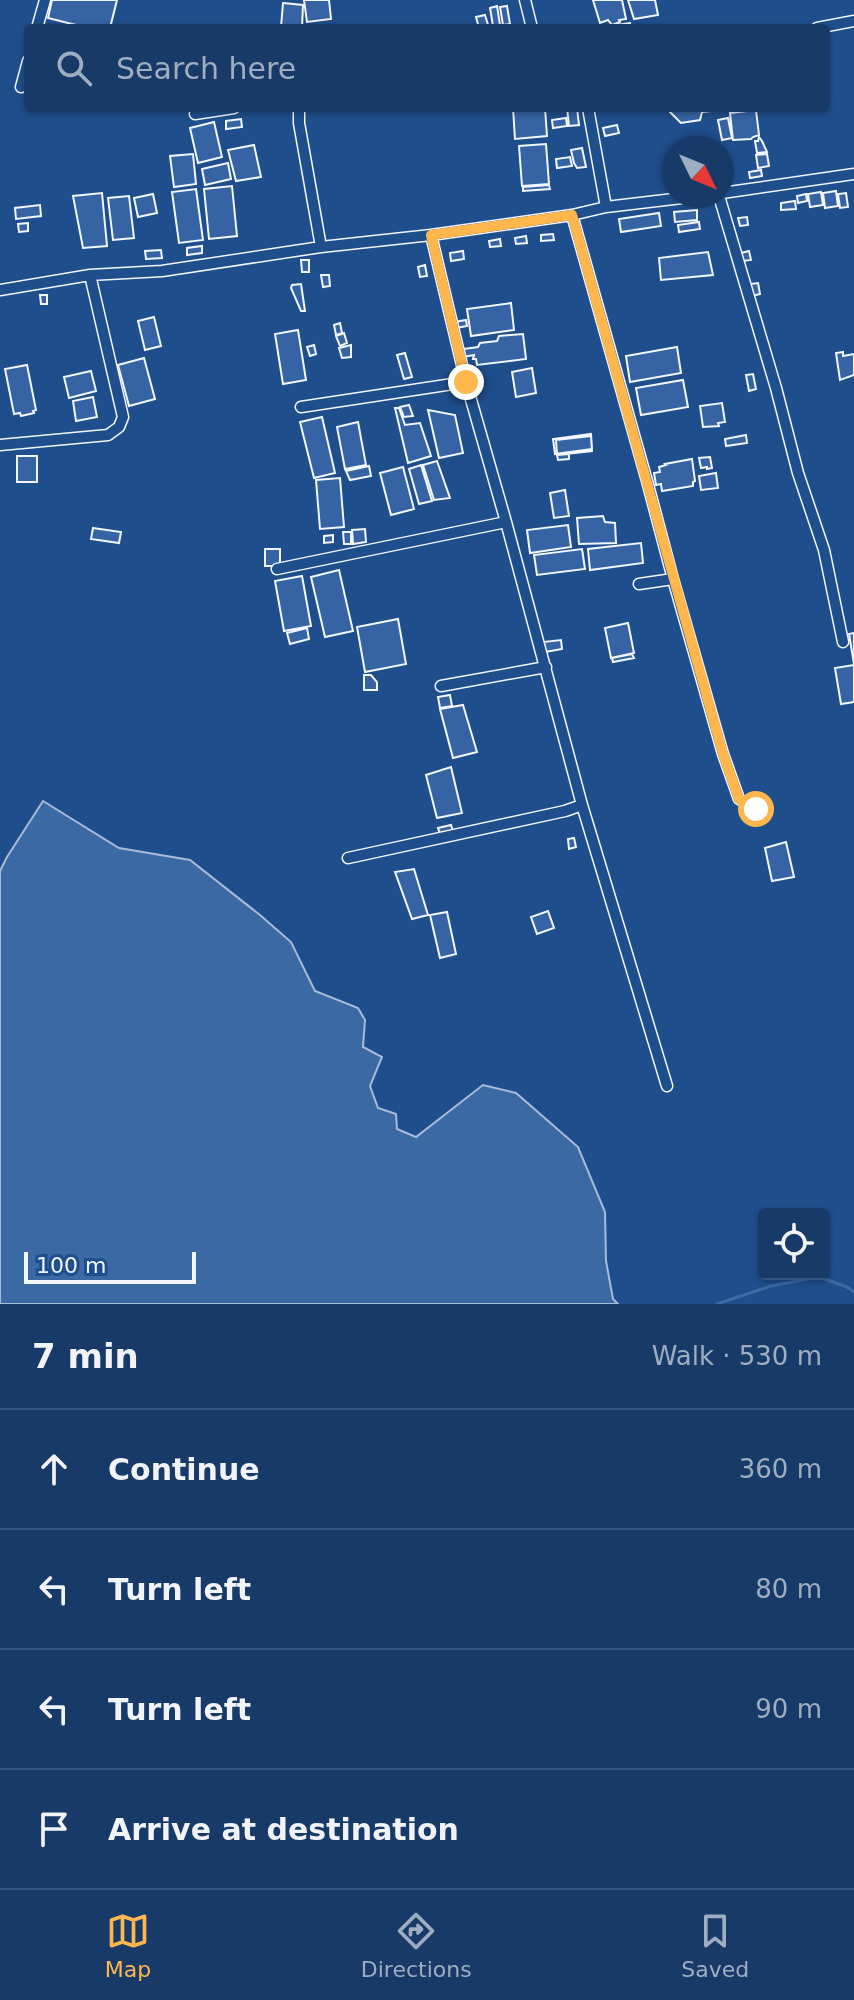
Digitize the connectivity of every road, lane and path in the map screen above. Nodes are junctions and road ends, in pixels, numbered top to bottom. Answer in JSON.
{"nodes":[{"id":1,"x":45,"y":0,"type":"edge"},
{"id":2,"x":525,"y":0,"type":"edge"},
{"id":3,"x":854,"y":21,"type":"edge"},
{"id":4,"x":38,"y":24,"type":"edge"},
{"id":5,"x":531,"y":24,"type":"edge"},
{"id":6,"x":830,"y":26,"type":"edge"},
{"id":7,"x":24,"y":76,"type":"edge"},
{"id":8,"x":21,"y":87,"type":"dead end"},
{"id":9,"x":208,"y":112,"type":"edge"},
{"id":10,"x":299,"y":112,"type":"edge"},
{"id":11,"x":589,"y":112,"type":"edge"},
{"id":12,"x":195,"y":114,"type":"dead end"},
{"id":13,"x":854,"y":174,"type":"edge"},
{"id":14,"x":734,"y":192,"type":"edge"},
{"id":15,"x":662,"y":200,"type":"edge"},
{"id":16,"x":606,"y":207,"type":"junction"},
{"id":17,"x":724,"y":208,"type":"edge"},
{"id":18,"x":572,"y":215,"type":"junction"},
{"id":19,"x":431,"y":235,"type":"junction"},
{"id":20,"x":321,"y":247,"type":"junction"},
{"id":21,"x":90,"y":275,"type":"junction"},
{"id":22,"x":0,"y":290,"type":"edge"},
{"id":23,"x":466,"y":382,"type":"junction"},
{"id":24,"x":301,"y":407,"type":"dead end"},
{"id":25,"x":0,"y":445,"type":"edge"},
{"id":26,"x":506,"y":522,"type":"junction"},
{"id":27,"x":277,"y":569,"type":"dead end"},
{"id":28,"x":673,"y":579,"type":"junction"},
{"id":29,"x":639,"y":584,"type":"dead end"},
{"id":30,"x":843,"y":642,"type":"dead end"},
{"id":31,"x":546,"y":667,"type":"junction"},
{"id":32,"x":441,"y":686,"type":"dead end"},
{"id":33,"x":582,"y":805,"type":"junction"},
{"id":34,"x":767,"y":808,"type":"dead end"},
{"id":35,"x":348,"y":858,"type":"dead end"},
{"id":36,"x":667,"y":1086,"type":"dead end"}],
"edges":[{"from":1,"to":4,"type":"street"},
{"from":2,"to":5,"type":"street"},
{"from":3,"to":6,"type":"street"},
{"from":7,"to":8,"type":"street"},
{"from":9,"to":12,"type":"street"},
{"from":10,"to":20,"type":"street"},
{"from":11,"to":16,"type":"street"},
{"from":13,"to":14,"type":"street"},
{"from":15,"to":16,"type":"street"},
{"from":16,"to":18,"type":"street"},
{"from":17,"to":30,"type":"street"},
{"from":18,"to":19,"type":"street"},
{"from":18,"to":28,"type":"street"},
{"from":19,"to":20,"type":"street"},
{"from":19,"to":23,"type":"street"},
{"from":20,"to":21,"type":"street"},
{"from":21,"to":22,"type":"street"},
{"from":21,"to":25,"type":"street"},
{"from":23,"to":24,"type":"street"},
{"from":23,"to":26,"type":"street"},
{"from":26,"to":27,"type":"street"},
{"from":26,"to":31,"type":"street"},
{"from":28,"to":29,"type":"street"},
{"from":28,"to":34,"type":"street"},
{"from":31,"to":32,"type":"street"},
{"from":31,"to":33,"type":"street"},
{"from":33,"to":35,"type":"street"},
{"from":33,"to":36,"type":"street"}]}
